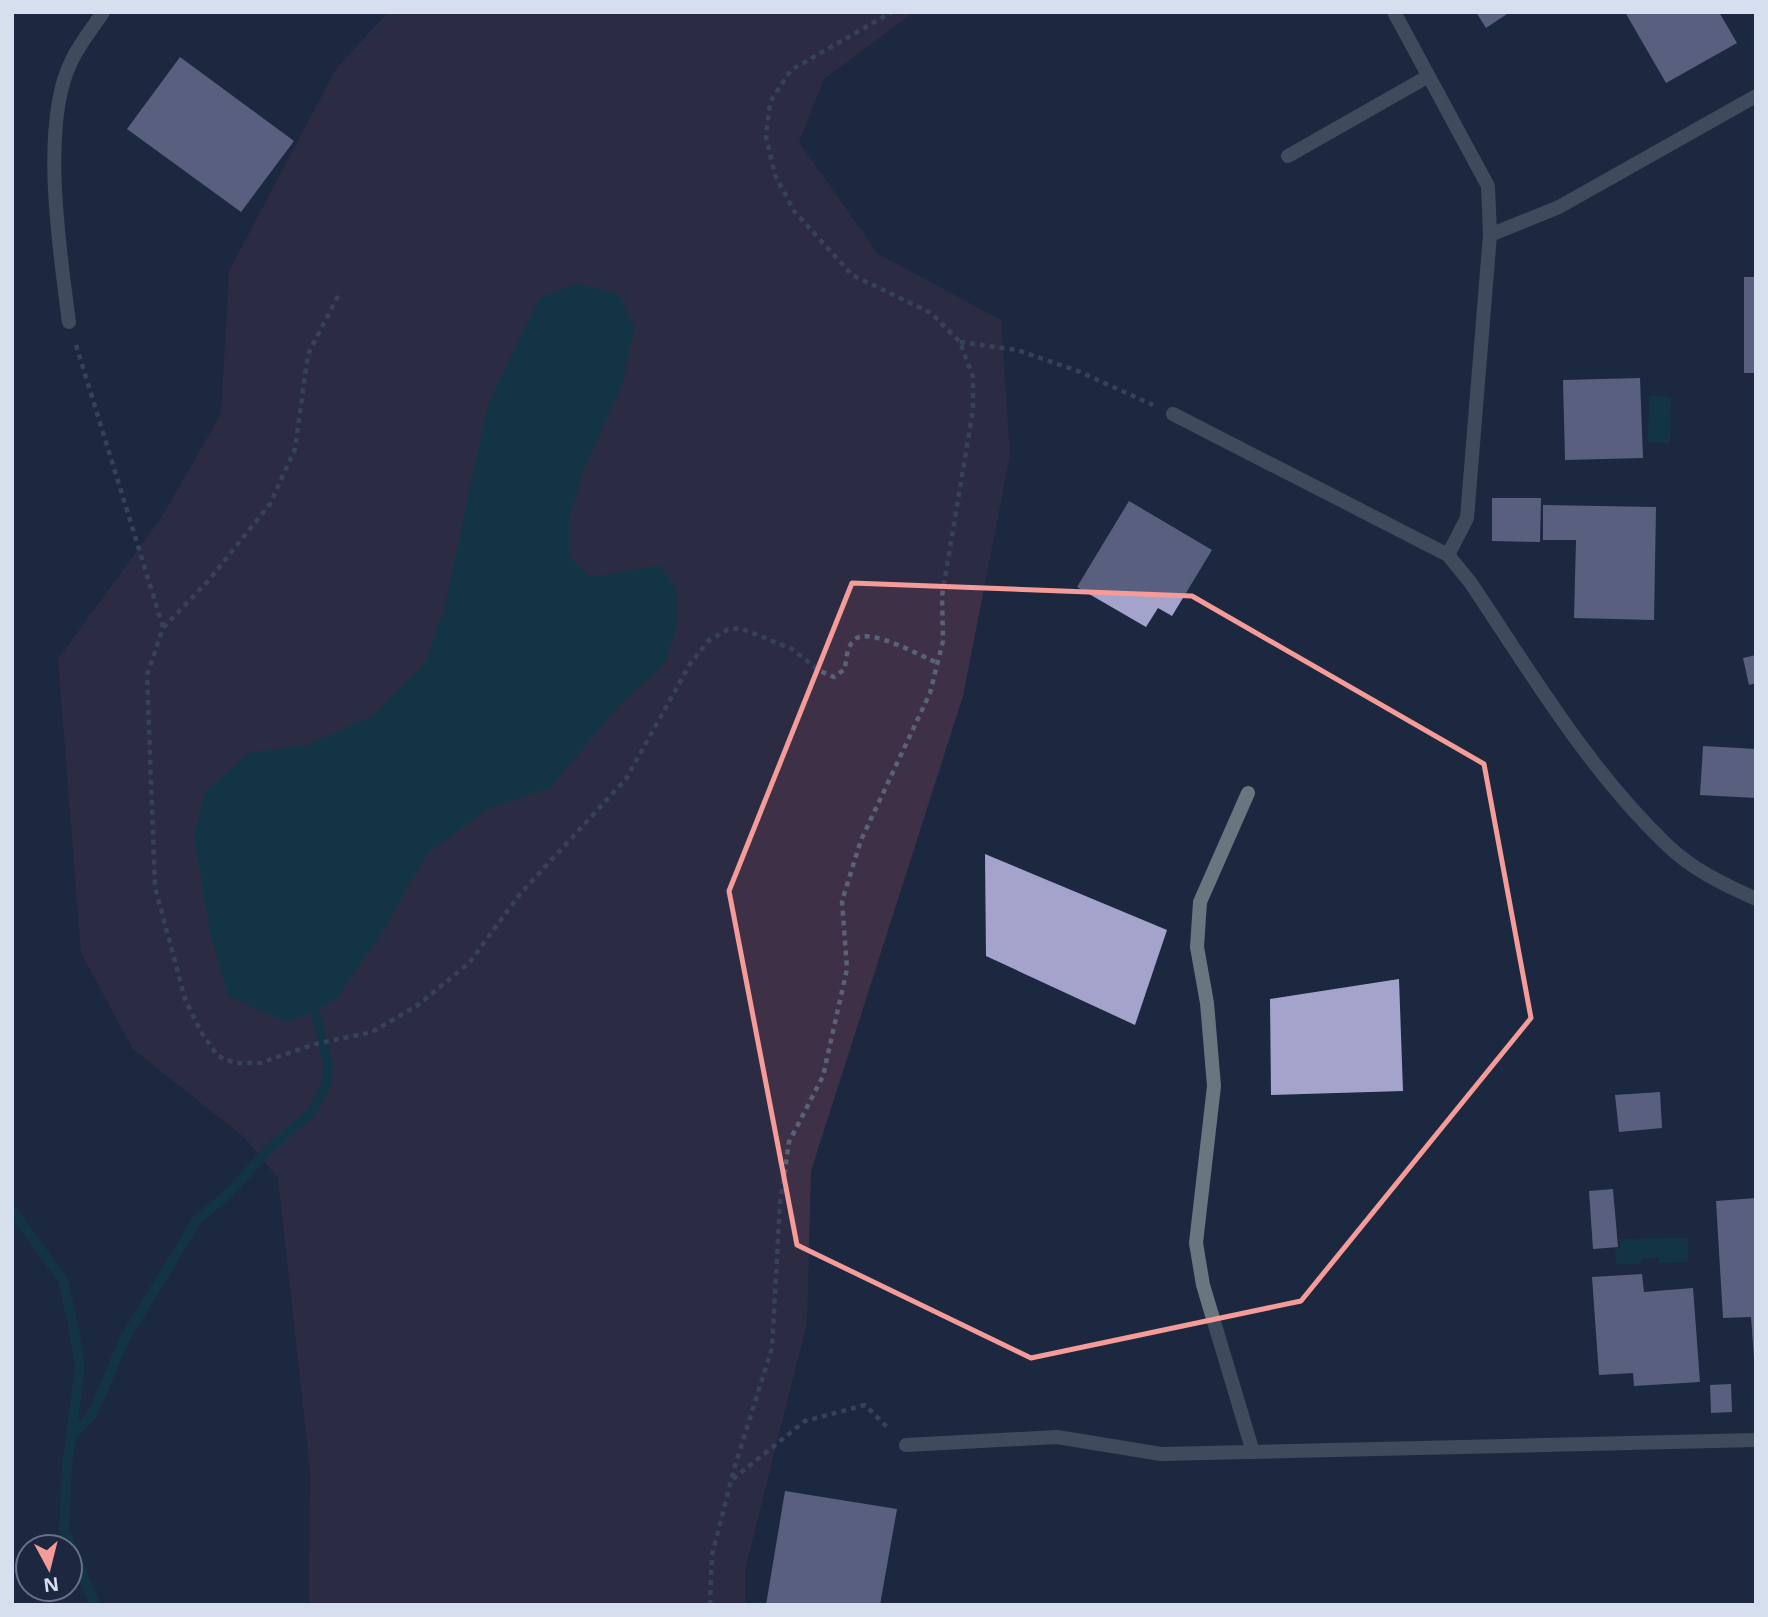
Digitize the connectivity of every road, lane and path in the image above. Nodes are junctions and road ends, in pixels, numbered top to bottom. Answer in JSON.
{"nodes":[{"id":1,"x":103,"y":12,"type":"edge"},
{"id":2,"x":891,"y":12,"type":"edge"},
{"id":3,"x":1394,"y":12,"type":"edge"},
{"id":4,"x":1426,"y":77,"type":"junction"},
{"id":5,"x":1756,"y":96,"type":"edge"},
{"id":6,"x":1288,"y":156,"type":"dead end"},
{"id":7,"x":1490,"y":235,"type":"junction"},
{"id":8,"x":338,"y":296,"type":"dead end"},
{"id":9,"x":69,"y":322,"type":"joint"},
{"id":10,"x":960,"y":342,"type":"junction"},
{"id":11,"x":1173,"y":414,"type":"joint"},
{"id":12,"x":1448,"y":555,"type":"junction"},
{"id":13,"x":163,"y":628,"type":"junction"},
{"id":14,"x":938,"y":663,"type":"junction"},
{"id":15,"x":1248,"y":793,"type":"dead end"},
{"id":16,"x":1756,"y":899,"type":"edge"},
{"id":17,"x":1756,"y":1440,"type":"edge"},
{"id":18,"x":906,"y":1445,"type":"joint"},
{"id":19,"x":1253,"y":1452,"type":"junction"},
{"id":20,"x":731,"y":1480,"type":"junction"},
{"id":21,"x":710,"y":1605,"type":"edge"}],
"edges":[{"from":1,"to":9,"type":"street"},
{"from":2,"to":10,"type":"path"},
{"from":3,"to":4,"type":"street"},
{"from":4,"to":6,"type":"street"},
{"from":4,"to":7,"type":"street"},
{"from":5,"to":7,"type":"street"},
{"from":7,"to":12,"type":"street"},
{"from":8,"to":13,"type":"path"},
{"from":9,"to":13,"type":"path"},
{"from":10,"to":11,"type":"path"},
{"from":10,"to":14,"type":"path"},
{"from":11,"to":12,"type":"street"},
{"from":12,"to":16,"type":"street"},
{"from":13,"to":14,"type":"path"},
{"from":14,"to":20,"type":"path"},
{"from":15,"to":19,"type":"street"},
{"from":17,"to":19,"type":"street"},
{"from":18,"to":19,"type":"street"},
{"from":18,"to":20,"type":"path"},
{"from":20,"to":21,"type":"path"}]}
